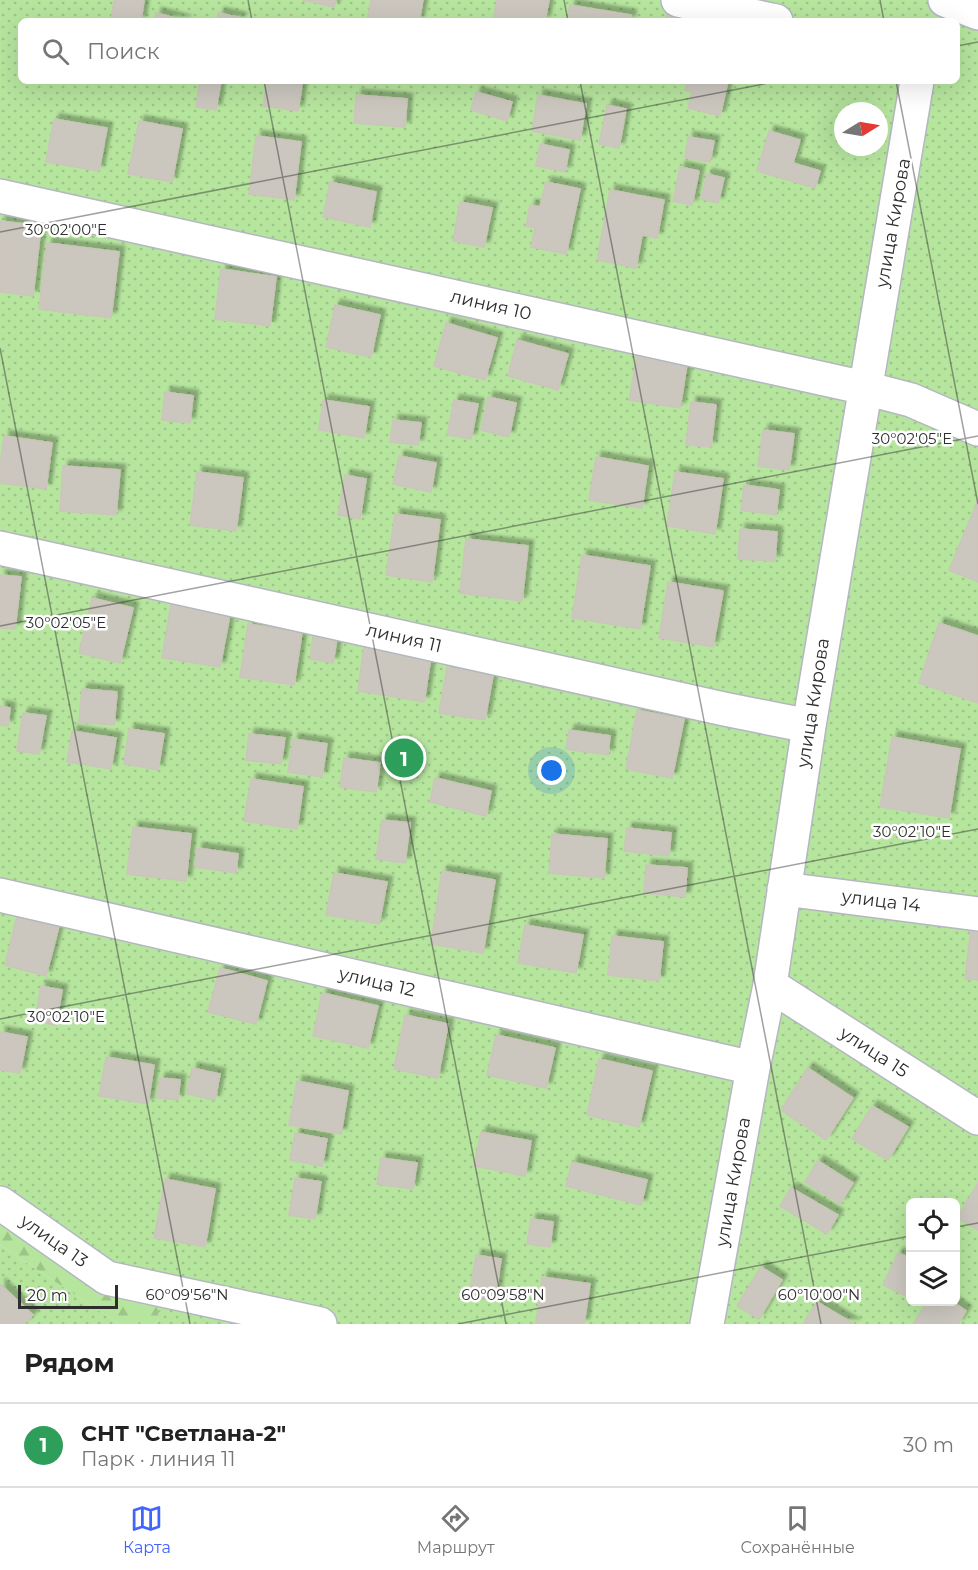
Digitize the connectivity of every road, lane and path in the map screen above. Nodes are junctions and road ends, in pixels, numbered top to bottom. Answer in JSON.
{"nodes":[{"id":1,"x":678,"y":0,"type":"edge"},
{"id":2,"x":932,"y":0,"type":"edge"},
{"id":3,"x":945,"y":0,"type":"edge"},
{"id":4,"x":978,"y":13,"type":"edge"},
{"id":5,"x":763,"y":18,"type":"edge"},
{"id":6,"x":929,"y":18,"type":"edge"},
{"id":7,"x":916,"y":84,"type":"edge"},
{"id":8,"x":0,"y":196,"type":"edge"},
{"id":9,"x":865,"y":388,"type":"junction"},
{"id":10,"x":978,"y":429,"type":"edge"},
{"id":11,"x":0,"y":548,"type":"edge"},
{"id":12,"x":809,"y":726,"type":"junction"},
{"id":13,"x":784,"y":889,"type":"junction"},
{"id":14,"x":0,"y":895,"type":"edge"},
{"id":15,"x":978,"y":914,"type":"edge"},
{"id":16,"x":771,"y":985,"type":"junction"},
{"id":17,"x":753,"y":1068,"type":"junction"},
{"id":18,"x":978,"y":1119,"type":"edge"},
{"id":19,"x":0,"y":1203,"type":"edge"},
{"id":20,"x":320,"y":1324,"type":"edge"},
{"id":21,"x":707,"y":1324,"type":"edge"}],
"edges":[{"from":1,"to":5,"type":"street"},
{"from":2,"to":6,"type":"street"},
{"from":3,"to":4,"type":"street"},
{"from":7,"to":9,"type":"street","name":"улица Кирова"},
{"from":8,"to":9,"type":"street","name":"линия 10"},
{"from":9,"to":10,"type":"street","name":"линия 10"},
{"from":9,"to":12,"type":"street","name":"улица Кирова"},
{"from":11,"to":12,"type":"street","name":"линия 11"},
{"from":12,"to":13,"type":"street","name":"улица Кирова"},
{"from":13,"to":15,"type":"street","name":"улица 14"},
{"from":13,"to":16,"type":"street","name":"улица Кирова"},
{"from":14,"to":17,"type":"street","name":"улица 12"},
{"from":16,"to":17,"type":"street","name":"улица Кирова"},
{"from":16,"to":18,"type":"street","name":"улица 15"},
{"from":17,"to":21,"type":"street","name":"улица Кирова"},
{"from":19,"to":20,"type":"street","name":"улица 13"}]}
